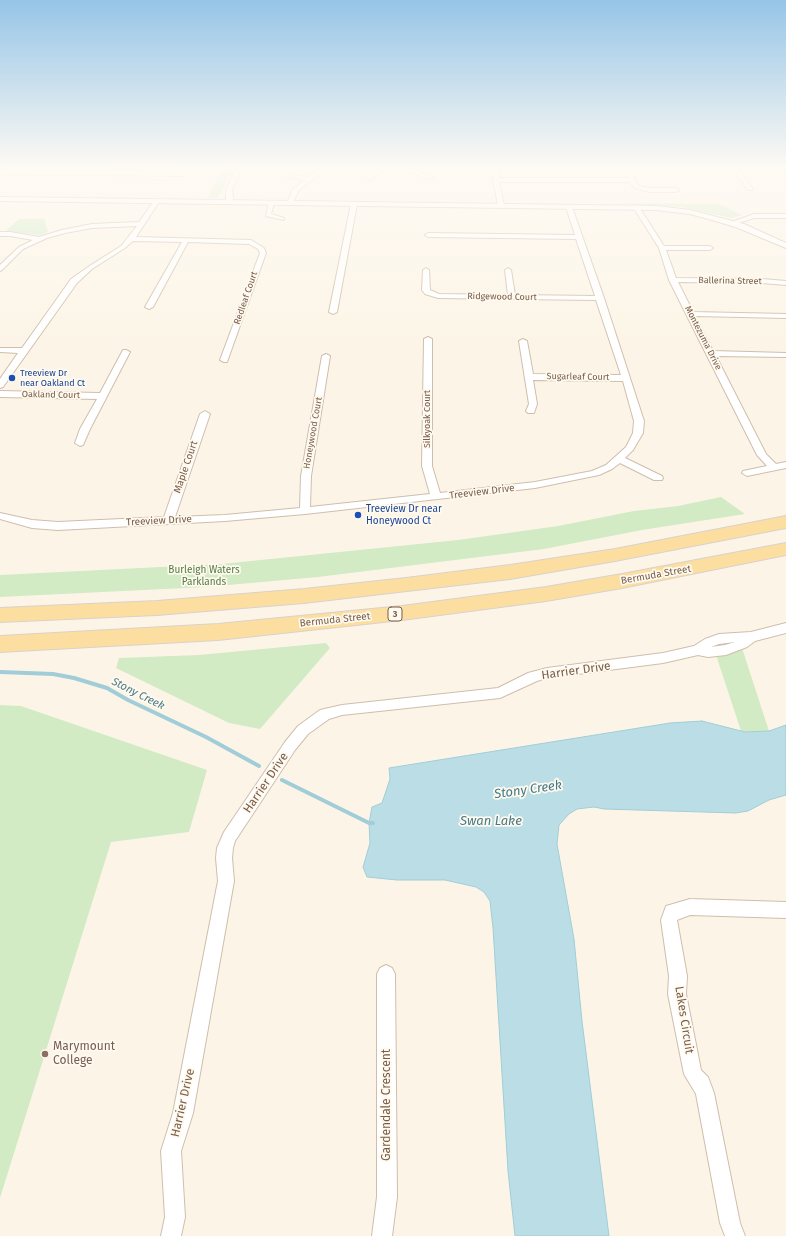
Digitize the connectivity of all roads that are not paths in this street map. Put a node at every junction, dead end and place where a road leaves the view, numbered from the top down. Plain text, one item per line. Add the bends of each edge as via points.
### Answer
1 (88, 227) edge
2 (140, 227) edge
3 (350, 227) edge
4 (576, 227) edge
5 (648, 227) edge
6 (741, 227) edge
7 (0, 234) edge
8 (428, 235) dead end
9 (579, 237) junction
10 (38, 239) junction
11 (131, 239) junction
12 (186, 240) junction
13 (786, 246) edge
14 (662, 248) junction
15 (710, 248) dead end
16 (0, 269) edge
17 (426, 270) dead end
18 (508, 270) dead end
19 (673, 280) junction
20 (786, 283) edge
21 (512, 297) junction
22 (600, 298) junction
23 (149, 307) dead end
24 (333, 312) dead end
25 (690, 314) junction
26 (786, 316) edge
27 (428, 339) dead end
28 (523, 341) dead end
29 (0, 350) edge
30 (24, 351) junction
31 (126, 352) dead end
32 (710, 353) junction
33 (786, 355) edge
34 (326, 356) dead end
35 (224, 360) dead end
36 (529, 377) junction
37 (626, 378) junction
38 (0, 385) edge
39 (0, 394) edge
40 (102, 396) junction
41 (531, 411) dead end
42 (205, 414) dead end
43 (80, 443) dead end
44 (619, 459) junction
45 (786, 465) edge
46 (773, 468) junction
47 (747, 473) dead end
48 (658, 478) dead end
49 (436, 497) junction
50 (305, 511) junction
51 (0, 516) edge
52 (168, 521) junction
53 (786, 522) edge
54 (786, 549) edge
55 (0, 615) edge
56 (786, 628) edge
57 (0, 644) edge
58 (786, 910) edge
59 (386, 974) dead end
60 (170, 1236) edge
61 (382, 1236) edge
62 (735, 1236) edge

1 - 10 street
2 - 11 street
3 - 24 street
4 - 9 street, Treeview Drive
5 - 14 street, Montezuma Drive
6 - 13 street
7 - 10 street
8 - 9 street
9 - 22 street, Treeview Drive
10 - 16 street via 21,248
11 - 12 street, Redleaf Court
11 - 30 street via 74,281
12 - 23 street
12 - 35 street, Redleaf Court via 246,241 255,243 263,250
14 - 15 street
14 - 19 street, Montezuma Drive
17 - 21 street, Ridgewood Court via 426,290 435,295
18 - 21 street
19 - 20 street, Ballerina Street
19 - 25 street, Montezuma Drive
21 - 22 street, Ridgewood Court
22 - 37 street, Treeview Drive
25 - 26 street
25 - 32 street, Montezuma Drive
27 - 49 street, Silkyoak Court via 427,466
28 - 36 street
29 - 30 street
30 - 38 street
31 - 40 street
32 - 33 street
32 - 46 street, Montezuma Drive via 762,455
34 - 50 street, Honeywood Court via 306,476
36 - 37 street, Sugarleaf Court
36 - 41 street via 533,404
37 - 44 street, Treeview Drive via 639,421 638,433 630,448
39 - 40 street, Oakland Court
40 - 43 street
42 - 52 street, Maple Court
44 - 48 street
44 - 49 street, Treeview Drive via 595,473 574,478
45 - 46 street
46 - 47 street
49 - 50 street, Treeview Drive
50 - 52 street, Treeview Drive
51 - 52 street, Treeview Drive via 32,524 58,526
53 - 55 main road via 615,555 406,585 157,608
54 - 57 main road, Bermuda Street / 3 via 614,583 402,613 218,632
56 - 60 street, Harrier Drive via 751,637 743,644 726,650 698,650 663,658 547,673 500,693 342,710 325,714 303,730 229,837 225,848 226,881 184,1106 171,1151 175,1217
58 - 62 street, Lakes Circuit via 690,907 672,912 669,920 678,976 677,994 693,1074 705,1093 730,1223
59 - 61 street, Gardendale Crescent via 388,1197

